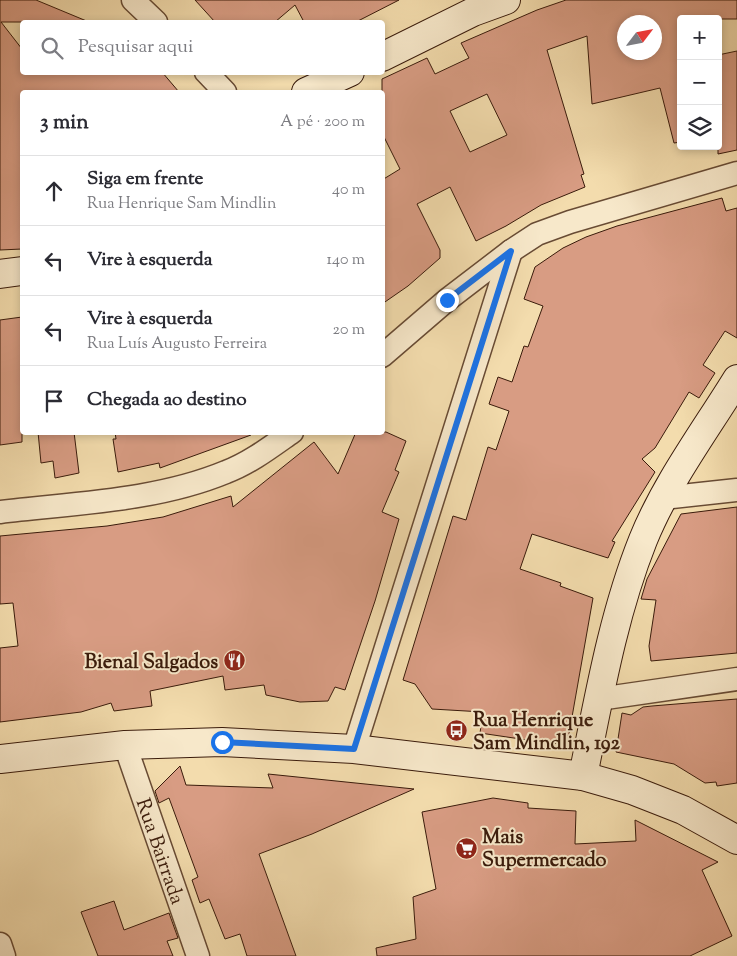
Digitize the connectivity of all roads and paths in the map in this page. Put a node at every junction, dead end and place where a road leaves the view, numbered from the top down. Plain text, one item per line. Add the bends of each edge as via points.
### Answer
1 (134, 0) edge
2 (506, 0) edge
3 (154, 20) edge
4 (385, 56) edge
5 (209, 75) edge
6 (343, 75) edge
7 (223, 90) edge
8 (310, 90) edge
9 (737, 173) edge
10 (511, 251) junction
11 (20, 270) edge
12 (0, 274) edge
13 (385, 353) edge
14 (737, 379) edge
15 (287, 435) edge
16 (737, 490) edge
17 (663, 498) junction
18 (0, 512) edge
19 (737, 679) edge
20 (599, 700) junction
21 (125, 745) junction
22 (354, 749) junction
23 (0, 760) edge
24 (583, 776) junction
25 (737, 840) edge
26 (0, 944) edge
27 (4, 956) edge
28 (198, 956) edge

1 - 3 street
2 - 4 main road via 473,12
5 - 7 street
6 - 8 main road
9 - 10 street via 570,222 537,234
10 - 13 street
10 - 22 street
11 - 12 main road
14 - 17 main road
15 - 18 street via 227,472 195,482 145,494
16 - 17 street
17 - 20 main road via 629,581
19 - 20 street
20 - 24 main road
21 - 22 main road via 222,742
21 - 23 main road
21 - 28 street, Rua Bairrada
22 - 24 main road
24 - 25 main road via 632,790 683,810
26 - 27 street

